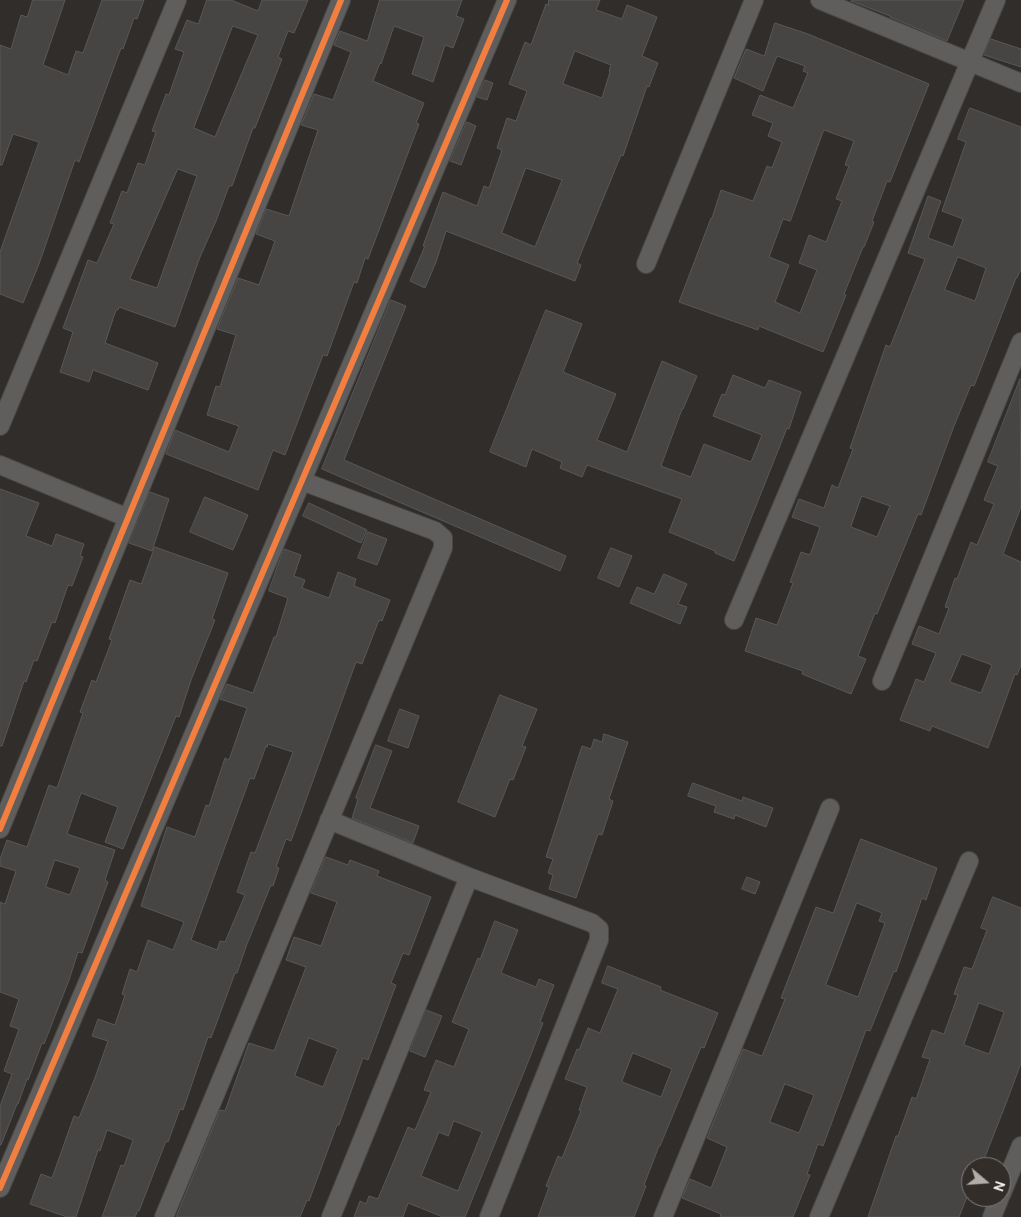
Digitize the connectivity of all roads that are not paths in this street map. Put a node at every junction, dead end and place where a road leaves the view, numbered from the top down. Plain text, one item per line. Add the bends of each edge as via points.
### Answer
1 (177, 0) edge
2 (342, 0) edge
3 (507, 0) edge
4 (754, 0) edge
5 (820, 0) edge
6 (996, 0) edge
7 (969, 62) junction
8 (1021, 83) edge
9 (646, 264) dead end
10 (1021, 342) edge
11 (0, 426) edge
12 (0, 465) edge
13 (302, 481) junction
14 (128, 518) junction
15 (734, 620) dead end
16 (882, 681) dead end
17 (830, 808) dead end
18 (330, 820) junction
19 (0, 829) edge
20 (969, 861) dead end
21 (469, 877) junction
22 (1021, 1146) edge
23 (1011, 1170) edge
24 (0, 1188) edge
25 (164, 1217) edge
26 (331, 1217) edge
27 (489, 1217) edge
28 (663, 1217) edge
29 (819, 1217) edge

1 - 11 street
2 - 14 street
3 - 13 street
4 - 9 street
5 - 7 street
6 - 7 street
7 - 8 street
7 - 15 street
10 - 16 street
12 - 14 street
13 - 18 street via 435,531 443,538 443,548
13 - 24 street
14 - 19 street
17 - 28 street
18 - 21 street
18 - 25 street
20 - 29 street
21 - 26 street
21 - 27 street via 592,923 599,929 599,940
22 - 23 street

